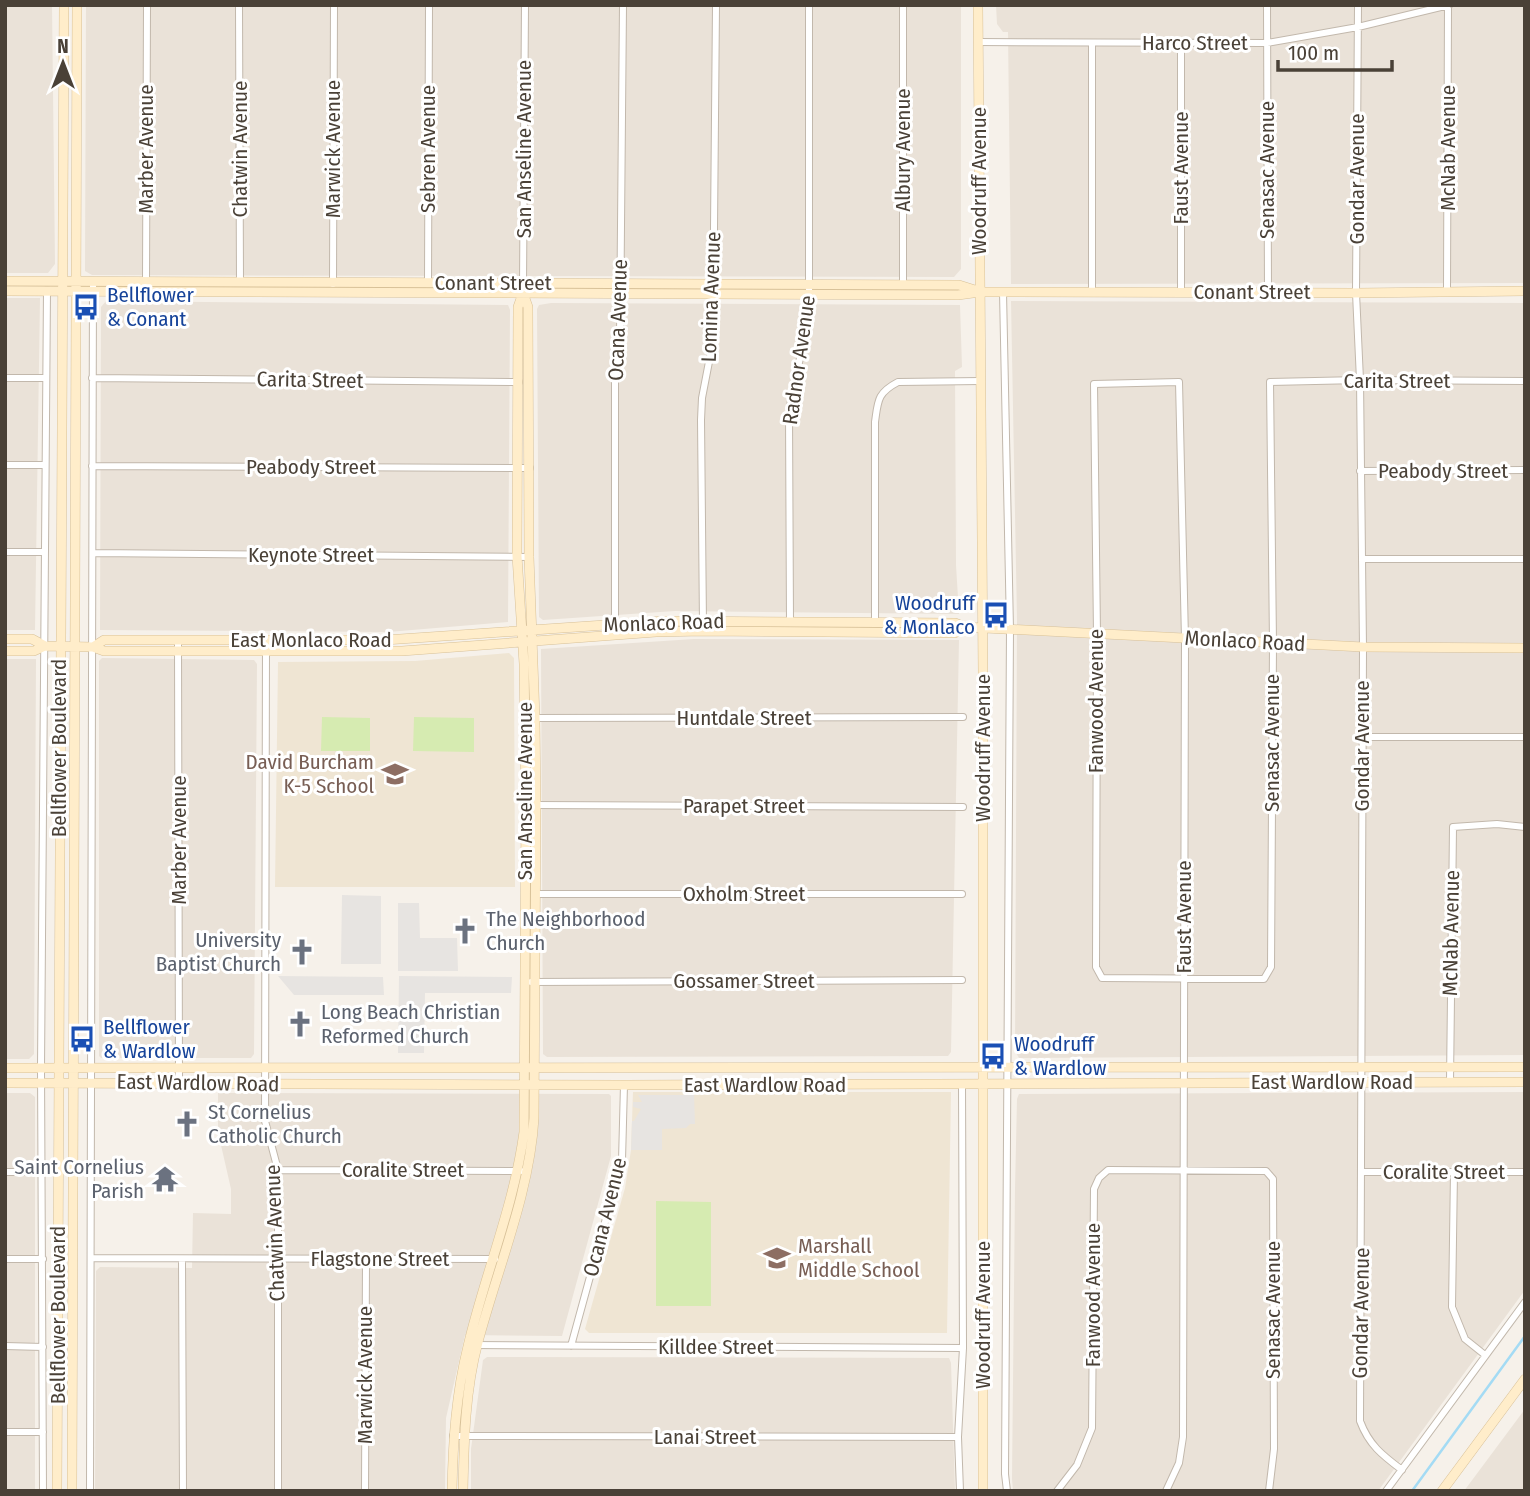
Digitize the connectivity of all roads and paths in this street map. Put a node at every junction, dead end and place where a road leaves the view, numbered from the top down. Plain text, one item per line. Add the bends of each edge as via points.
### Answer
1 (64, 5) edge
2 (77, 5) edge
3 (147, 5) edge
4 (239, 5) edge
5 (334, 5) edge
6 (429, 5) edge
7 (525, 5) edge
8 (623, 5) edge
9 (716, 5) edge
10 (810, 5) edge
11 (903, 5) edge
12 (978, 5) edge
13 (1267, 5) edge
14 (1358, 5) edge
15 (1449, 5) edge
16 (1358, 27) junction
17 (978, 42) junction
18 (1092, 43) junction
19 (1267, 43) junction
20 (1181, 44) junction
21 (5, 281) edge
22 (47, 281) junction
23 (63, 281) junction
24 (77, 281) junction
25 (93, 281) junction
26 (146, 281) junction
27 (240, 287) junction
28 (333, 288) junction
29 (428, 288) junction
30 (523, 288) junction
31 (621, 289) junction
32 (714, 289) junction
33 (809, 290) junction
34 (903, 290) junction
35 (5, 291) edge
36 (1447, 291) junction
37 (1525, 291) edge
38 (47, 292) junction
39 (63, 292) junction
40 (77, 292) junction
41 (93, 292) junction
42 (145, 292) junction
43 (979, 292) junction
44 (1003, 292) junction
45 (1092, 292) junction
46 (1181, 292) junction
47 (1268, 292) junction
48 (1356, 293) junction
49 (5, 378) edge
50 (46, 378) junction
51 (92, 378) junction
52 (1360, 380) junction
53 (981, 381) junction
54 (1525, 381) edge
55 (517, 382) junction
56 (528, 382) junction
57 (1138, 382) joint
58 (1270, 382) joint
59 (5, 465) edge
60 (46, 465) junction
61 (92, 466) junction
62 (517, 468) junction
63 (530, 468) junction
64 (1525, 470) edge
65 (1360, 471) junction
66 (5, 552) edge
67 (44, 552) junction
68 (93, 553) junction
69 (517, 556) junction
70 (529, 557) junction
71 (1363, 559) junction
72 (1525, 559) edge
73 (615, 624) junction
74 (703, 626) junction
75 (790, 626) junction
76 (875, 627) junction
77 (982, 627) junction
78 (1010, 629) junction
79 (526, 630) junction
80 (1097, 634) junction
81 (615, 635) junction
82 (5, 639) edge
83 (1185, 639) junction
84 (178, 640) junction
85 (527, 641) junction
86 (1273, 643) junction
87 (44, 646) junction
88 (60, 646) junction
89 (266, 646) junction
90 (75, 647) junction
91 (93, 647) junction
92 (1363, 647) junction
93 (1525, 648) edge
94 (5, 651) edge
95 (179, 651) junction
96 (963, 717) dead end
97 (530, 718) junction
98 (1362, 737) junction
99 (1525, 737) edge
100 (531, 805) junction
101 (963, 807) dead end
102 (1525, 827) edge
103 (525, 893) junction
104 (536, 894) junction
105 (962, 894) dead end
106 (962, 980) dead end
107 (1184, 980) junction
108 (530, 982) junction
109 (1182, 1067) junction
110 (5, 1068) edge
111 (41, 1068) junction
112 (59, 1068) junction
113 (73, 1068) junction
114 (93, 1068) junction
115 (437, 1068) junction
116 (530, 1068) junction
117 (983, 1068) junction
118 (1008, 1068) junction
119 (1361, 1068) junction
120 (1450, 1068) junction
121 (1525, 1068) edge
122 (178, 1069) junction
123 (265, 1069) junction
124 (352, 1069) junction
125 (92, 1082) junction
126 (1361, 1082) junction
127 (1450, 1082) junction
128 (1525, 1082) edge
129 (5, 1083) edge
130 (42, 1083) junction
131 (59, 1083) junction
132 (73, 1083) junction
133 (179, 1083) junction
134 (1008, 1083) junction
135 (1183, 1083) junction
136 (265, 1084) junction
137 (351, 1084) junction
138 (438, 1084) junction
139 (530, 1084) junction
140 (962, 1084) junction
141 (983, 1084) junction
142 (624, 1085) junction
143 (278, 1170) junction
144 (523, 1171) junction
145 (5, 1172) edge
146 (41, 1172) junction
147 (1184, 1172) junction
148 (1363, 1172) junction
149 (1454, 1172) junction
150 (1525, 1172) edge
151 (91, 1258) junction
152 (277, 1258) junction
153 (5, 1259) edge
154 (43, 1259) junction
155 (182, 1259) junction
156 (366, 1259) junction
157 (498, 1259) junction
158 (1525, 1301) edge
159 (473, 1345) junction
160 (5, 1346) edge
161 (571, 1346) junction
162 (43, 1347) junction
163 (963, 1348) junction
164 (1485, 1355) junction
165 (1525, 1379) edge
166 (5, 1432) edge
167 (43, 1432) junction
168 (453, 1436) junction
169 (464, 1436) junction
170 (958, 1437) junction
171 (1402, 1470) junction
172 (1272, 1490) edge
173 (43, 1491) edge
174 (57, 1491) edge
175 (72, 1491) edge
176 (90, 1491) edge
177 (183, 1491) edge
178 (278, 1491) edge
179 (365, 1491) edge
180 (452, 1491) edge
181 (463, 1491) edge
182 (960, 1491) edge
183 (983, 1491) edge
184 (1007, 1491) edge
185 (1057, 1491) edge
186 (1166, 1491) edge
187 (1387, 1491) edge
188 (1442, 1491) edge

1 - 23 main road, Bellflower Boulevard
2 - 24 main road, Bellflower Boulevard
3 - 26 street, Marber Avenue
4 - 27 street, Chatwin Avenue
5 - 28 street, Marwick Avenue
6 - 29 street, Sebren Avenue
7 - 30 street, San Anseline Avenue
8 - 31 street, Ocana Avenue
9 - 32 street, Lomina Avenue
10 - 33 street, Radnor Avenue
11 - 34 street, Albury Avenue
12 - 17 main road, Woodruff Avenue
13 - 19 street, Senasac Avenue
14 - 16 street, Gondar Avenue
15 - 16 street, Harco Street
15 - 36 street, McNab Avenue
16 - 19 street, Harco Street
16 - 48 street, Gondar Avenue
17 - 18 street, Harco Street
17 - 43 main road, Woodruff Avenue
18 - 20 street, Harco Street
18 - 45 street
19 - 20 street, Harco Street
19 - 47 street, Senasac Avenue
20 - 46 street, Faust Avenue
21 - 22 main road, Conant Street
22 - 23 main road, Conant Street
22 - 38 street, Bellflower Boulevard
23 - 24 main road, Conant Street
23 - 39 main road, Bellflower Boulevard
24 - 25 main road, Conant Street
24 - 40 main road, Bellflower Boulevard
25 - 26 main road, Conant Street
25 - 41 street, Bellflower Boulevard
26 - 27 main road, Conant Street
26 - 42 street, Marber Avenue
27 - 28 main road, Conant Street
27 - 42 main road, Conant Street
28 - 29 main road, Conant Street
29 - 30 main road, Conant Street
30 - 31 main road, Conant Street
30 - 55 main road, San Anseline Avenue via 518,307
30 - 56 main road, San Anseline Avenue via 528,307
31 - 32 main road, Conant Street
31 - 73 street, Ocana Avenue via 615,379
32 - 33 main road, Conant Street
32 - 74 street, Lomina Avenue via 713,341 701,409
33 - 34 main road, Conant Street
33 - 75 street, Radnor Avenue via 806,339 789,414
34 - 43 main road, Conant Street via 958,295
35 - 38 main road, Conant Street
36 - 37 main road, Conant Street
36 - 48 main road, Conant Street
38 - 39 main road, Conant Street
38 - 50 street, Bellflower Boulevard
39 - 40 main road, Conant Street
39 - 88 main road, Bellflower Boulevard
40 - 41 main road, Conant Street
40 - 90 main road, Bellflower Boulevard
41 - 42 main road, Conant Street
41 - 51 street, Bellflower Boulevard
43 - 44 main road, Conant Street
43 - 53 main road, Woodruff Avenue
44 - 45 main road, Conant Street
44 - 78 street, Woodruff Avenue
45 - 46 main road, Conant Street
46 - 47 main road, Conant Street
47 - 48 main road, Conant Street
48 - 52 street, Gondar Avenue
49 - 50 street
50 - 60 street, Bellflower Boulevard
51 - 55 street, Carita Street
51 - 61 street, Bellflower Boulevard
52 - 54 street, Carita Street
52 - 58 street, Carita Street
52 - 65 street, Gondar Avenue
53 - 76 street via 898,382 879,398 875,422
53 - 77 main road, Woodruff Avenue
55 - 56 street, Carita Street
55 - 62 main road, San Anseline Avenue
56 - 63 main road, San Anseline Avenue
57 - 80 street, Fanwood Avenue via 1094,384
57 - 83 street, Faust Avenue via 1179,382
58 - 86 street, Senasac Avenue
59 - 60 street
60 - 67 street, Bellflower Boulevard
61 - 62 street, Peabody Street
61 - 68 street, Bellflower Boulevard
62 - 63 street, Peabody Street
62 - 69 main road, San Anseline Avenue
63 - 70 main road, San Anseline Avenue
64 - 65 street, Peabody Street
65 - 71 street, Gondar Avenue
66 - 67 street
67 - 87 street, Bellflower Boulevard
68 - 69 street, Keynote Street
68 - 91 street, Bellflower Boulevard
69 - 70 street, Keynote Street
69 - 79 main road, San Anseline Avenue
70 - 79 main road, San Anseline Avenue
71 - 72 street
71 - 92 street, Gondar Avenue
73 - 74 main road, Monlaco Road
73 - 79 main road, Monlaco Road
73 - 81 street, Ocana Avenue
74 - 75 main road, Monlaco Road
74 - 81 main road, Monlaco Road
75 - 76 main road, Monlaco Road
76 - 77 main road, Monlaco Road via 954,623
77 - 78 main road, Monlaco Road
77 - 117 main road, Woodruff Avenue
78 - 80 main road, Monlaco Road
78 - 118 street, Woodruff Avenue
79 - 85 main road, San Anseline Avenue
79 - 89 main road, East Monlaco Road
80 - 83 main road, Monlaco Road
80 - 107 street, Fanwood Avenue via 1096,967 1102,978
81 - 85 main road, Monlaco Road
82 - 87 main road via 32,639
83 - 86 main road, Monlaco Road
83 - 107 street, Faust Avenue
84 - 89 main road, East Monlaco Road
84 - 91 main road, East Monlaco Road via 104,640
84 - 95 street, Marber Avenue
85 - 89 main road, East Monlaco Road via 402,651
85 - 97 main road, San Anseline Avenue
86 - 92 main road, Monlaco Road
86 - 107 street, Senasac Avenue via 1271,967 1264,979
87 - 88 main road, East Monlaco Road
87 - 94 main road, East Monlaco Road via 34,651
87 - 111 street, Bellflower Boulevard
88 - 90 main road, East Monlaco Road
88 - 112 main road, Bellflower Boulevard
89 - 95 main road, East Monlaco Road
89 - 123 street, Chatwin Avenue
90 - 91 main road, East Monlaco Road
90 - 113 main road, Bellflower Boulevard
91 - 95 main road, East Monlaco Road
91 - 114 street, Bellflower Boulevard
92 - 93 main road, Monlaco Road
92 - 98 street, Gondar Avenue
95 - 122 street, Marber Avenue
96 - 97 street, Huntdale Street
97 - 100 main road, San Anseline Avenue
98 - 99 street
98 - 119 street, Gondar Avenue
100 - 101 street, Parapet Street
100 - 103 main road, San Anseline Avenue
100 - 104 main road, San Anseline Avenue
102 - 120 street, McNab Avenue via 1452,827
103 - 104 street, Oxholm Street
103 - 108 main road, San Anseline Avenue
104 - 105 street, Oxholm Street
104 - 108 main road, San Anseline Avenue
106 - 108 street, Gossamer Street
107 - 109 street, Faust Avenue
108 - 116 main road, San Anseline Avenue
109 - 118 main road, East Wardlow Road
109 - 119 main road, East Wardlow Road
109 - 135 street, Faust Avenue
110 - 111 main road, East Wardlow Road
111 - 112 main road, East Wardlow Road
111 - 130 street, Bellflower Boulevard
112 - 113 main road, East Wardlow Road
112 - 131 main road, Bellflower Boulevard
113 - 114 main road, East Wardlow Road
113 - 132 main road, Bellflower Boulevard
114 - 122 main road, East Wardlow Road
114 - 125 street, Bellflower Boulevard
115 - 116 main road, East Wardlow Road
115 - 124 main road, East Wardlow Road
115 - 138 main road
116 - 117 main road, East Wardlow Road
116 - 139 main road, San Anseline Avenue
117 - 118 main road, East Wardlow Road
117 - 141 main road, Woodruff Avenue
118 - 134 street, Woodruff Avenue
119 - 120 main road, East Wardlow Road
119 - 126 street, Gondar Avenue
120 - 121 main road, East Wardlow Road
120 - 127 street, McNab Avenue
122 - 123 main road, East Wardlow Road
122 - 133 street, Marber Avenue
123 - 124 main road, East Wardlow Road
123 - 136 street, Chatwin Avenue
124 - 137 main road
125 - 132 main road, East Wardlow Road
125 - 133 main road, East Wardlow Road
125 - 151 street, Bellflower Boulevard
126 - 127 main road, East Wardlow Road
126 - 135 main road, East Wardlow Road
126 - 148 street, Gondar Avenue
127 - 128 main road, East Wardlow Road
129 - 130 main road, East Wardlow Road
130 - 131 main road, East Wardlow Road
130 - 146 street, Bellflower Boulevard
131 - 132 main road, East Wardlow Road
131 - 174 main road, Bellflower Boulevard
132 - 175 main road, Bellflower Boulevard
133 - 136 main road, East Wardlow Road
134 - 135 main road, East Wardlow Road
134 - 141 main road, East Wardlow Road
134 - 184 street, Woodruff Avenue
135 - 147 street, Faust Avenue
136 - 137 main road, East Wardlow Road
136 - 143 street, Chatwin Avenue via 266,1133
137 - 138 main road, East Wardlow Road
138 - 139 main road, East Wardlow Road
139 - 142 main road, East Wardlow Road
139 - 144 main road, San Anseline Avenue
140 - 141 main road, East Wardlow Road
140 - 142 main road, East Wardlow Road
140 - 163 street, Woodruff Avenue
141 - 183 main road, Woodruff Avenue
142 - 161 street, Ocana Avenue via 622,1160
143 - 144 street, Coralite Street
143 - 152 street, Chatwin Avenue
144 - 157 main road, San Anseline Avenue
145 - 146 street
146 - 154 street, Bellflower Boulevard
147 - 172 street, Senasac Avenue via 1266,1171 1273,1179
147 - 185 street, Fanwood Avenue via 1108,1170 1094,1189 1092,1428 1077,1465
147 - 186 street, Faust Avenue via 1183,1437 1179,1462
148 - 149 street, Coralite Street
148 - 171 street, Gondar Avenue via 1360,1421 1367,1438
149 - 150 street, Coralite Street
149 - 164 street via 1452,1307 1465,1339
151 - 155 street, Flagstone Street
151 - 176 street, Bellflower Boulevard
152 - 155 street, Flagstone Street
152 - 156 street, Flagstone Street
152 - 178 street, Chatwin Avenue
153 - 154 street
154 - 162 street, Bellflower Boulevard
155 - 177 street
156 - 157 street, Flagstone Street
156 - 179 street, Marwick Avenue
157 - 159 main road, San Anseline Avenue
158 - 164 street
159 - 161 street, Killdee Street
159 - 168 main road, San Anseline Avenue
159 - 169 main road, San Anseline Avenue
160 - 162 street
161 - 163 street, Killdee Street
162 - 167 street, Bellflower Boulevard
163 - 170 street, Woodruff Avenue
164 - 171 street
165 - 188 main road
166 - 167 street
167 - 173 street, Bellflower Boulevard
168 - 169 street, Lanai Street
168 - 180 main road, San Anseline Avenue
169 - 170 street, Lanai Street
169 - 181 main road, San Anseline Avenue
170 - 182 street, Woodruff Avenue
171 - 187 street

